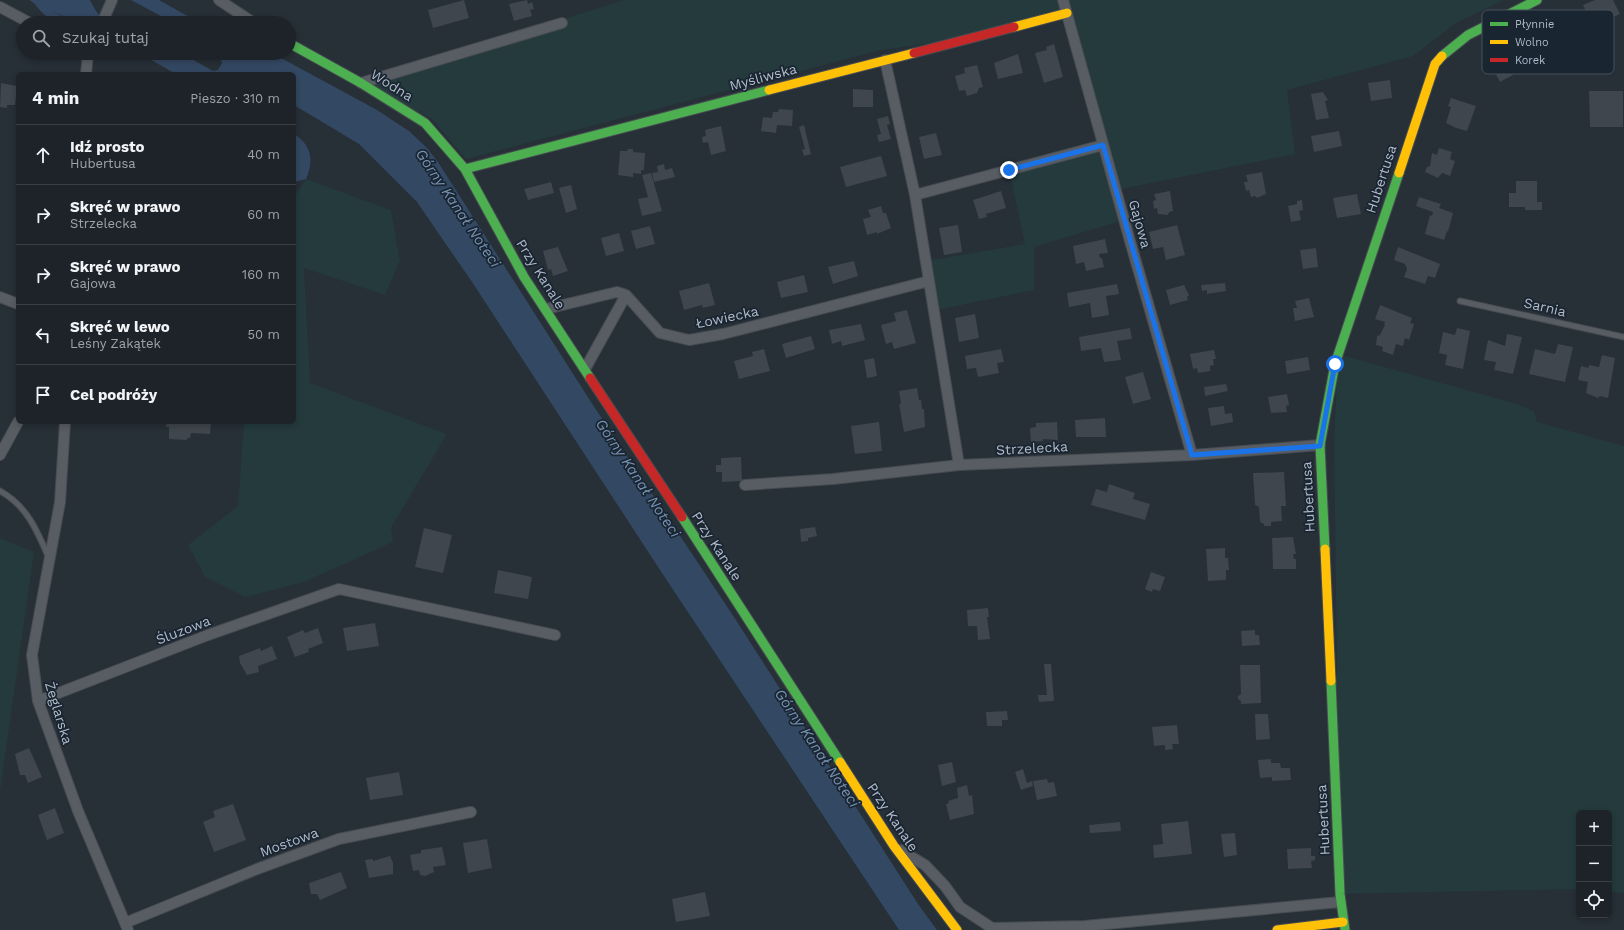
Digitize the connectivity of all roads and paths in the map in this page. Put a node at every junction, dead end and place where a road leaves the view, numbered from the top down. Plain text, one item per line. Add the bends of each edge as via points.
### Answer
1 (112, 0) edge
2 (219, 0) edge
3 (1063, 0) edge
4 (1537, 0) edge
5 (0, 7) edge
6 (1518, 10) edge
7 (1067, 13) junction
8 (17, 16) edge
9 (105, 16) edge
10 (243, 16) edge
11 (562, 23) dead end
12 (1482, 29) edge
13 (296, 47) edge
14 (87, 60) edge
15 (884, 60) junction
16 (86, 72) edge
17 (361, 83) junction
18 (1103, 145) junction
19 (465, 169) junction
20 (915, 195) junction
21 (930, 281) junction
22 (626, 295) junction
23 (0, 297) edge
24 (1460, 301) dead end
25 (16, 303) edge
26 (546, 309) junction
27 (1624, 338) edge
28 (585, 369) junction
29 (17, 424) edge
30 (65, 424) edge
31 (1320, 446) junction
32 (0, 455) edge
33 (1192, 455) junction
34 (959, 465) junction
35 (745, 485) dead end
36 (0, 491) edge
37 (49, 559) junction
38 (556, 634) dead end
39 (38, 701) junction
40 (471, 812) dead end
41 (894, 846) junction
42 (1340, 902) junction
43 (127, 926) edge
44 (1344, 926) edge
45 (957, 930) edge
46 (1276, 930) edge

1 - 9 street
2 - 10 street
3 - 7 street, Gajowa
4 - 6 street, Hubertusa
5 - 8 street
7 - 15 street, Myśliwska
7 - 18 street, Gajowa
11 - 17 street
12 - 31 street, Hubertusa via 1456,43 1435,64 1335,364
13 - 17 street, Wodna
14 - 16 street
15 - 19 street, Myśliwska
15 - 20 street
17 - 19 street, Wodna via 425,123
18 - 20 street
18 - 33 street, Gajowa
19 - 26 street, Przy Kanale via 524,277
20 - 21 street
21 - 22 street, Łowiecka via 723,334 689,340 660,333
21 - 34 street
22 - 26 street via 617,292
22 - 28 street
23 - 25 street
24 - 27 lane, Sarnia
26 - 28 street, Przy Kanale
28 - 41 street, Przy Kanale
29 - 32 street
30 - 37 street, Żeglarska via 60,502
31 - 33 street, Strzelecka
31 - 42 street, Hubertusa
33 - 34 street, Strzelecka
34 - 35 street, Strzelecka via 833,479
36 - 37 lane via 21,506 38,531
37 - 39 street, Żeglarska via 32,654
38 - 39 street, Śluzowa via 339,589 208,635
39 - 43 street, Żeglarska via 78,811
40 - 43 street, Mostowa via 338,839 257,869
41 - 42 street via 925,865 960,907 992,928 1085,926
41 - 45 street, Przy Kanale
42 - 44 street, Hubertusa
44 - 46 street

